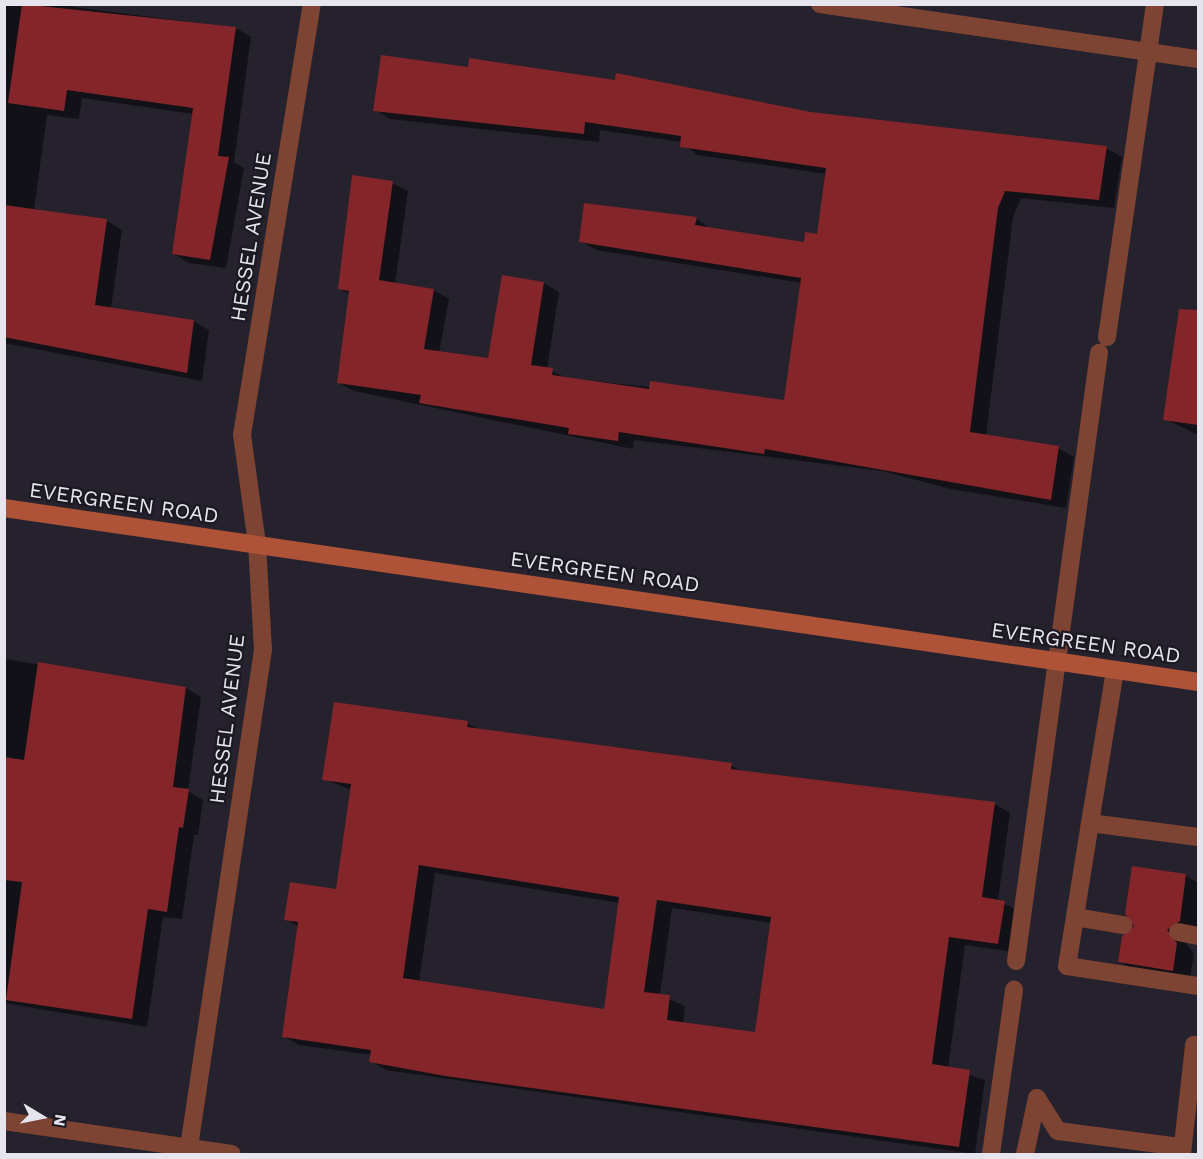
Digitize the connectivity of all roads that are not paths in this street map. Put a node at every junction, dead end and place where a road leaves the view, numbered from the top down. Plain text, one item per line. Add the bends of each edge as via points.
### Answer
1 (312, 4) edge
2 (820, 4) edge
3 (1155, 4) edge
4 (1148, 52) junction
5 (1198, 59) edge
6 (1107, 337) dead end
7 (1099, 353) dead end
8 (4, 508) edge
9 (257, 544) junction
10 (1058, 662) junction
11 (1115, 670) junction
12 (1198, 682) edge
13 (1090, 823) junction
14 (1198, 837) edge
15 (1075, 917) junction
16 (1123, 925) dead end
17 (1178, 932) dead end
18 (1198, 936) edge
19 (1016, 961) dead end
20 (1198, 986) edge
21 (1014, 990) dead end
22 (1196, 1045) edge
23 (4, 1122) edge
24 (188, 1151) edge
25 (1182, 1151) edge
26 (232, 1155) edge
27 (991, 1155) edge
28 (1024, 1155) edge

1 - 9 street, HESSEL AVENUE via 242,435
2 - 4 street
3 - 4 street
4 - 5 street
4 - 6 street
7 - 10 street
8 - 9 street, EVERGREEN ROAD
9 - 10 street, EVERGREEN ROAD
9 - 24 street, HESSEL AVENUE via 263,650
10 - 11 street, EVERGREEN ROAD
10 - 19 street
11 - 12 street, EVERGREEN ROAD
11 - 13 street
13 - 14 street
13 - 15 street
15 - 16 street
15 - 20 street via 1067,966
17 - 18 street
21 - 27 street
22 - 25 street
23 - 24 street
24 - 26 street
25 - 28 street via 1058,1131 1037,1098

